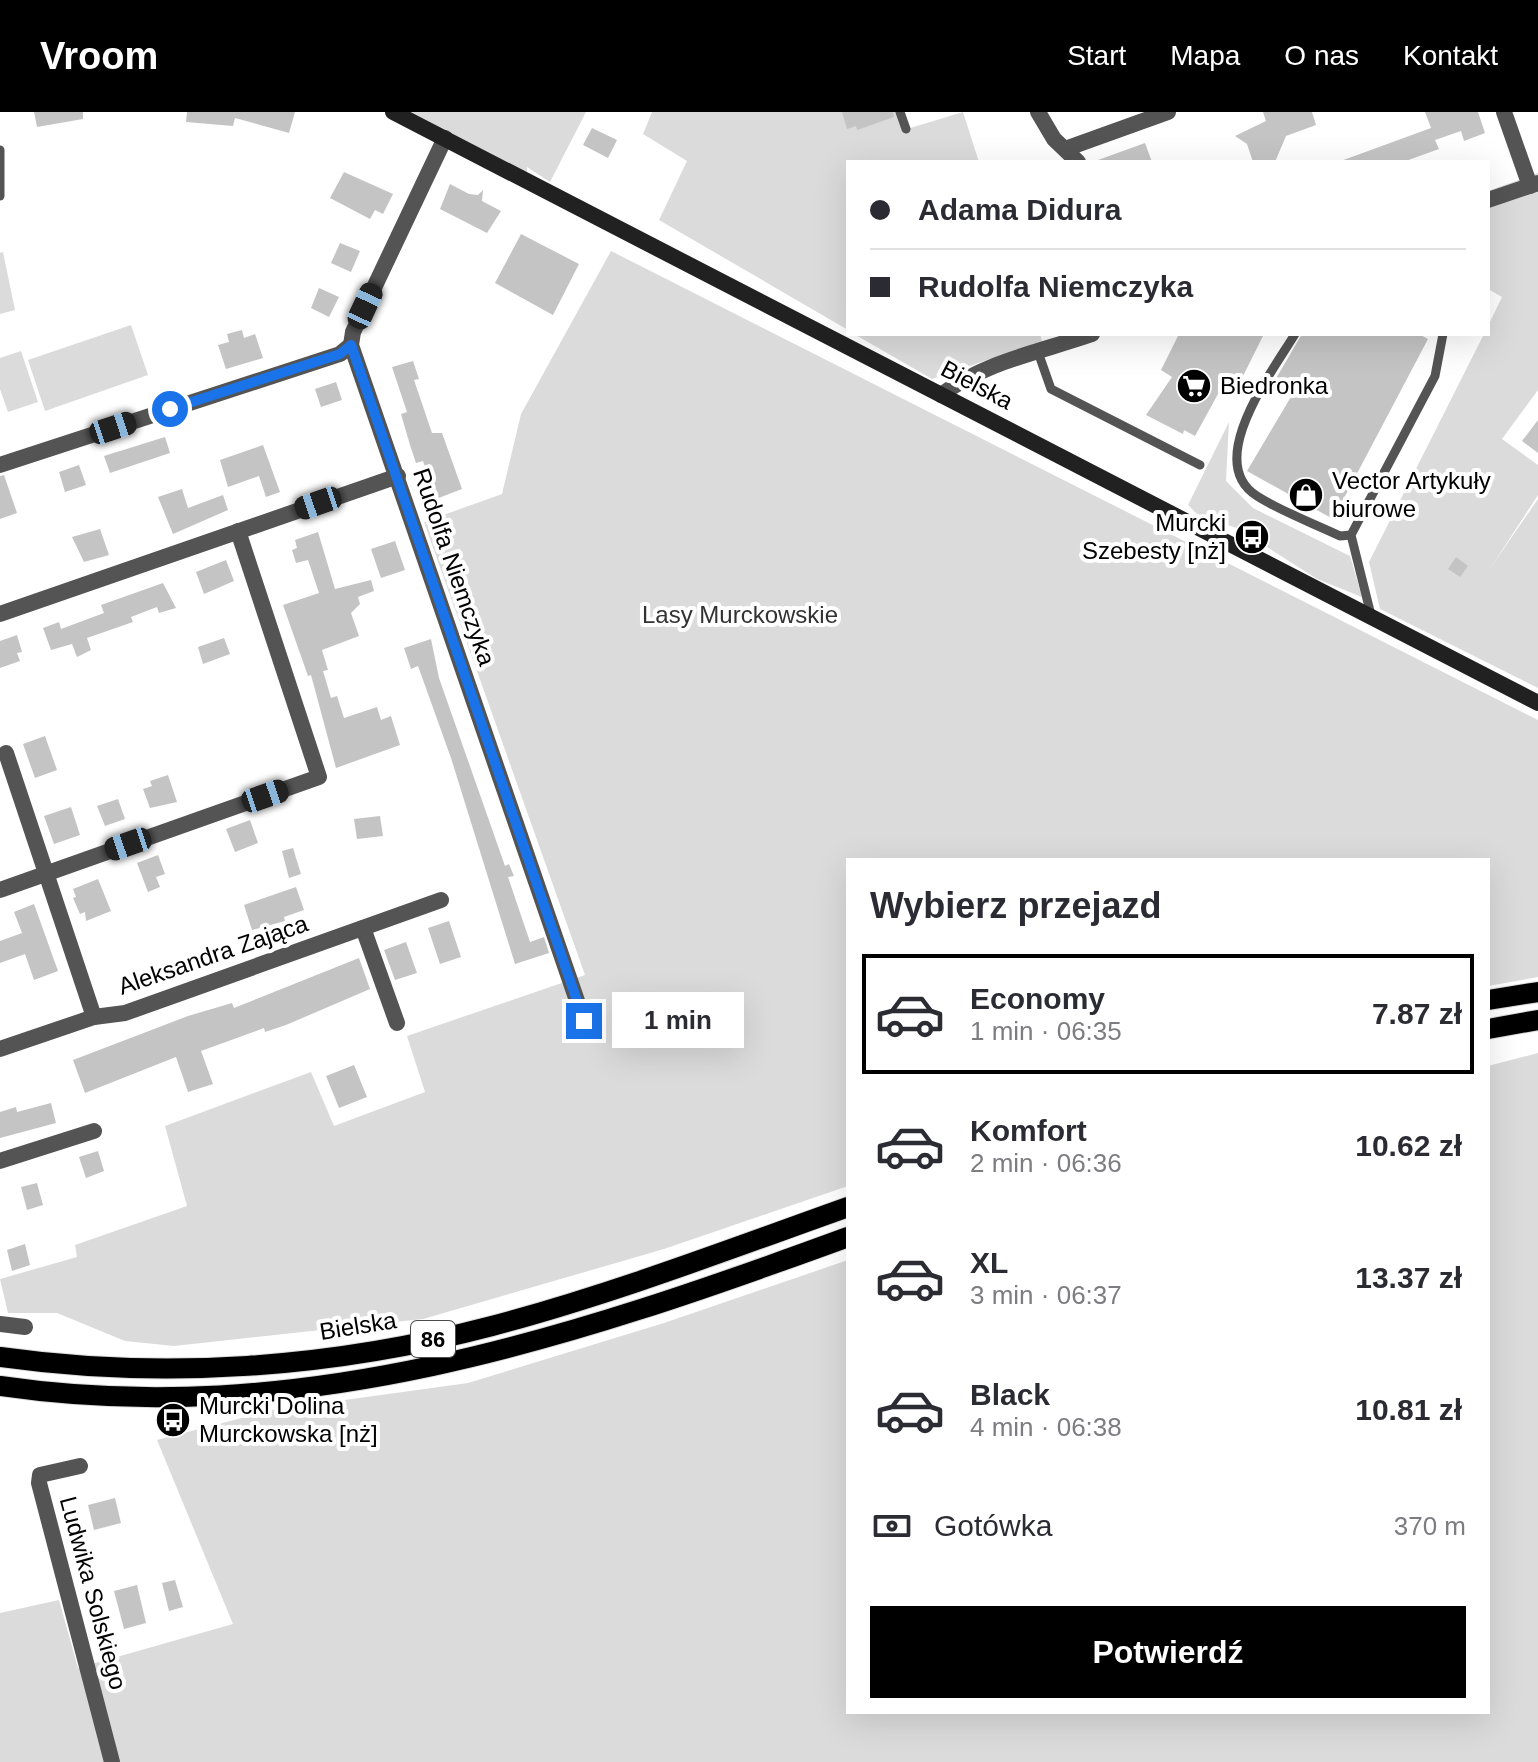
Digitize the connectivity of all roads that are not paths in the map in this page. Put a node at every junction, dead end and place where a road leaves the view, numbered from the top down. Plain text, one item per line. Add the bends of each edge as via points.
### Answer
1 (393, 112) edge
2 (900, 112) edge
3 (1038, 112) edge
4 (1168, 112) edge
5 (1504, 112) edge
6 (906, 129) dead end
7 (445, 138) junction
8 (1065, 149) junction
9 (0, 150) edge
10 (1076, 160) edge
11 (1534, 185) edge
12 (0, 196) edge
13 (1490, 199) edge
14 (1086, 336) edge
15 (1294, 336) edge
16 (1443, 336) edge
17 (351, 345) junction
18 (1038, 352) junction
19 (941, 395) junction
20 (0, 465) edge
21 (1200, 465) dead end
22 (398, 476) junction
23 (238, 531) junction
24 (1351, 535) junction
25 (0, 614) edge
26 (1372, 619) junction
27 (1538, 703) edge
28 (6, 753) dead end
29 (47, 872) junction
30 (0, 890) edge
31 (441, 900) dead end
32 (363, 928) junction
33 (1538, 992) edge
34 (1490, 1000) edge
35 (94, 1017) junction
36 (1538, 1020) edge
37 (584, 1021) dead end
38 (397, 1023) dead end
39 (1490, 1029) edge
40 (0, 1049) edge
41 (94, 1131) dead end
42 (0, 1161) edge
43 (846, 1208) edge
44 (846, 1238) edge
45 (0, 1324) edge
46 (25, 1327) dead end
47 (0, 1357) edge
48 (0, 1386) edge
49 (80, 1466) dead end
50 (112, 1762) edge

1 - 7 street, Bielska
2 - 6 lane
3 - 8 street
4 - 8 street
5 - 11 street
7 - 17 street
7 - 19 street, Bielska
8 - 10 street
9 - 12 lane
11 - 13 street
14 - 18 street
15 - 24 lane via 1252,406 1235,453 1237,475 1255,495 1340,536
16 - 24 lane via 1435,376
17 - 20 street via 340,354
17 - 22 street, Rudolfa Niemczyka
18 - 19 street via 986,367
18 - 21 lane via 1051,389
19 - 26 street, Bielska
22 - 23 street
22 - 37 street, Rudolfa Niemczyka
23 - 25 street
23 - 29 street via 319,777
24 - 26 lane
26 - 27 street, Bielska
28 - 29 street
29 - 30 street
29 - 35 street
31 - 32 street, Aleksandra Zająca
32 - 35 street, Aleksandra Zająca via 125,1013
32 - 38 street
33 - 34 main road
35 - 40 street, Aleksandra Zająca
36 - 39 main road
41 - 42 street
43 - 47 main road, Bielska / 86 via 552,1308 384,1350 201,1368 115,1368
44 - 48 main road, 86 via 537,1342 373,1379 296,1391 175,1397
45 - 46 street
49 - 50 street, Ludwika Solskiego via 48,1471 39,1483

